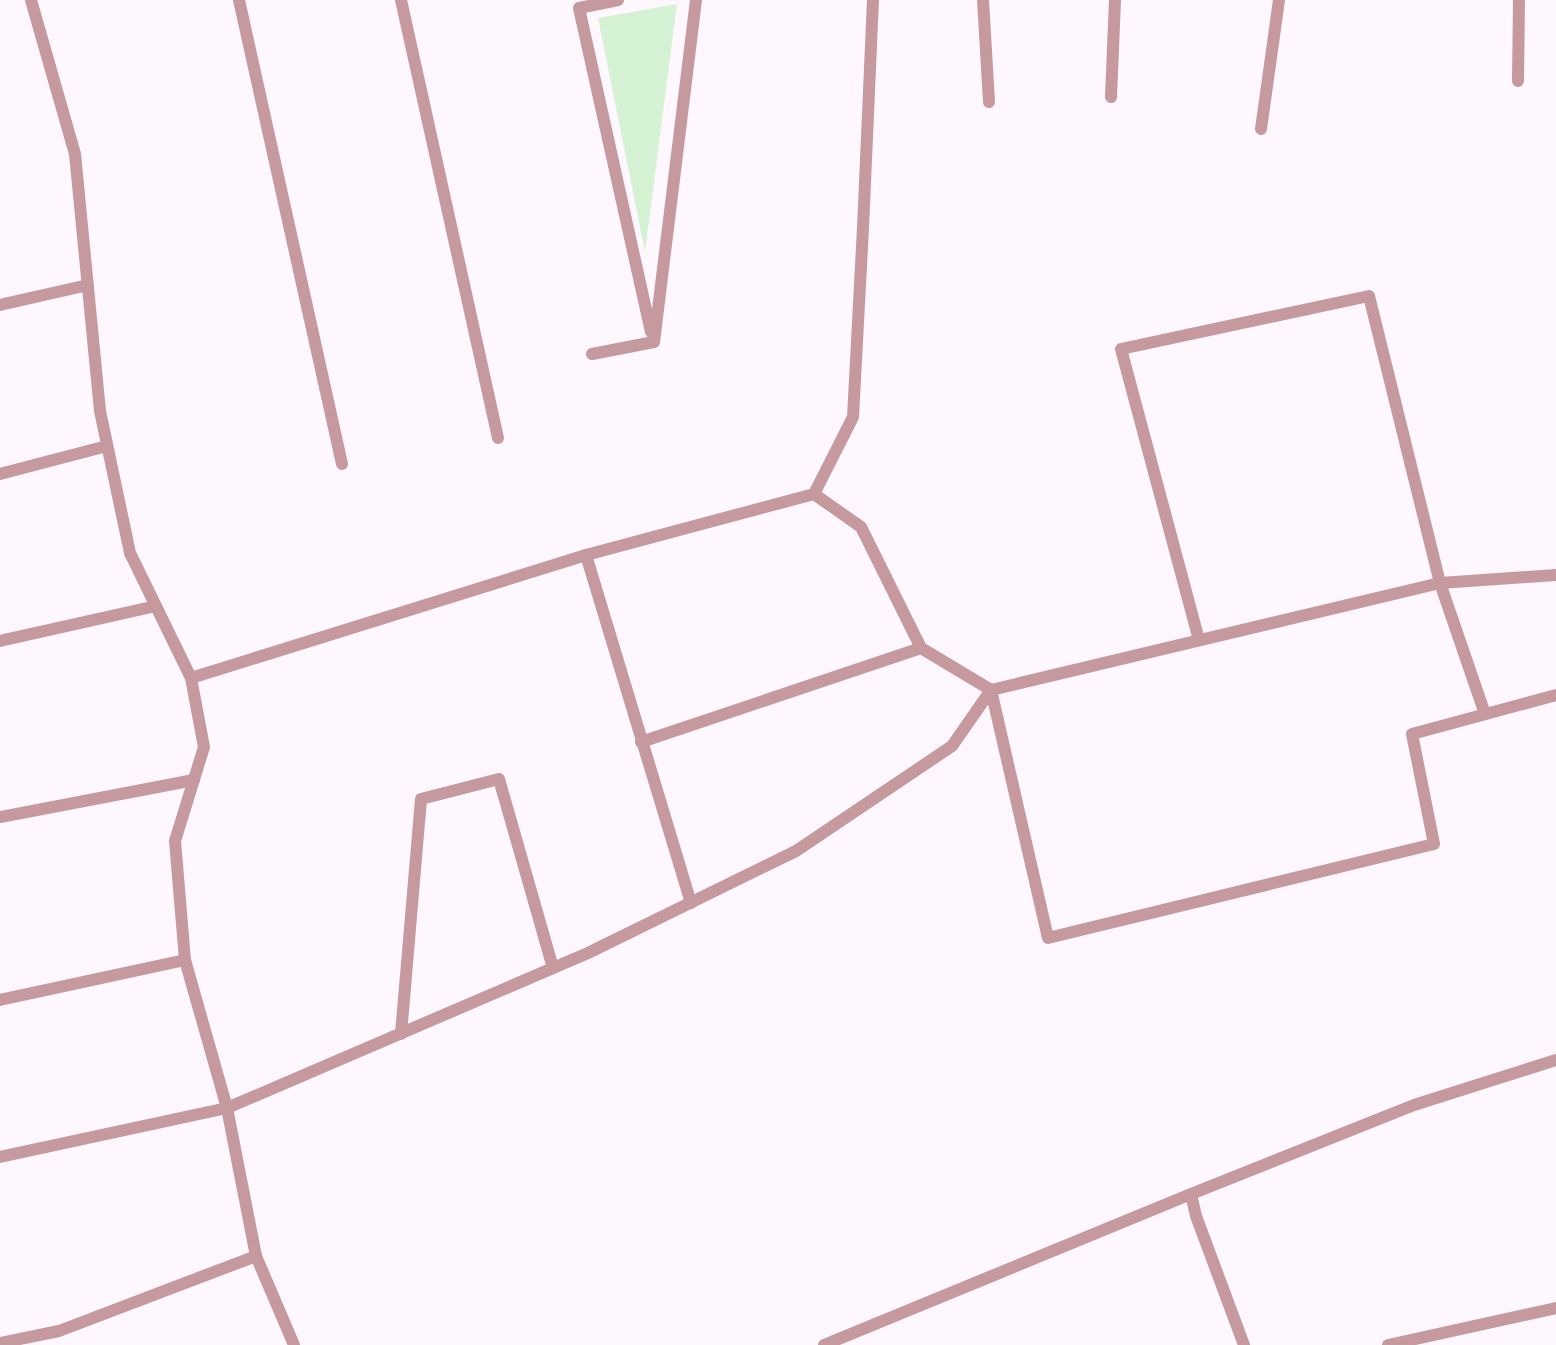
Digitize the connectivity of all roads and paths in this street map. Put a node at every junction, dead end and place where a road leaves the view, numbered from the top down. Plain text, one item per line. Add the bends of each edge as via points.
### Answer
1 (31, 0) edge
2 (239, 0) edge
3 (401, 0) edge
4 (618, 0) edge
5 (696, 0) edge
6 (873, 0) edge
7 (983, 0) edge
8 (1115, 0) edge
9 (1279, 0) edge
10 (1518, 0) edge
11 (1518, 81) dead end
12 (1112, 98) dead end
13 (988, 102) dead end
14 (1261, 129) dead end
15 (88, 285) junction
16 (0, 305) edge
17 (654, 342) junction
18 (592, 354) dead end
19 (498, 438) dead end
20 (107, 446) junction
21 (342, 464) dead end
22 (0, 474) edge
23 (814, 494) junction
24 (586, 555) junction
25 (1556, 575) edge
26 (1440, 583) junction
27 (156, 606) junction
28 (1199, 640) junction
29 (0, 641) edge
30 (921, 648) junction
31 (191, 678) junction
32 (991, 690) junction
33 (1556, 695) edge
34 (1485, 714) junction
35 (641, 742) junction
36 (194, 780) junction
37 (0, 817) edge
38 (691, 903) junction
39 (185, 960) junction
40 (553, 968) junction
41 (0, 1000) edge
42 (401, 1034) junction
43 (1556, 1060) edge
44 (227, 1108) junction
45 (0, 1157) edge
46 (1191, 1194) junction
47 (256, 1256) junction
48 (1556, 1308) edge
49 (0, 1343) edge
50 (294, 1345) edge
51 (824, 1345) edge
52 (1244, 1345) edge
53 (1388, 1345) edge

1 - 15 street via 75,154
2 - 21 street
3 - 19 street
4 - 17 street via 579,8
5 - 17 street
6 - 23 street via 853,417
7 - 13 street
8 - 12 street
9 - 14 street
10 - 11 street
15 - 16 street
15 - 20 street via 100,411
17 - 18 street
20 - 22 street
20 - 27 street via 130,553
23 - 24 street
23 - 30 street via 861,527
24 - 31 street
24 - 35 street
25 - 26 street
26 - 28 street
26 - 28 street via 1370,296 1121,349
26 - 34 street
27 - 29 street
27 - 31 street
28 - 32 street
30 - 32 street
30 - 35 street
31 - 36 street via 204,747
32 - 34 street via 1048,938 1434,844 1412,734
32 - 38 street via 952,746 796,851
33 - 34 street
35 - 38 street
36 - 37 street
36 - 39 street via 175,840
38 - 40 street
39 - 41 street
39 - 44 street
40 - 42 street
40 - 42 street via 500,779 421,799
42 - 44 street
43 - 46 street via 1414,1105
44 - 45 street
44 - 47 street
46 - 51 street
46 - 52 street via 1196,1216
47 - 49 street via 58,1332
47 - 50 street
48 - 53 street

